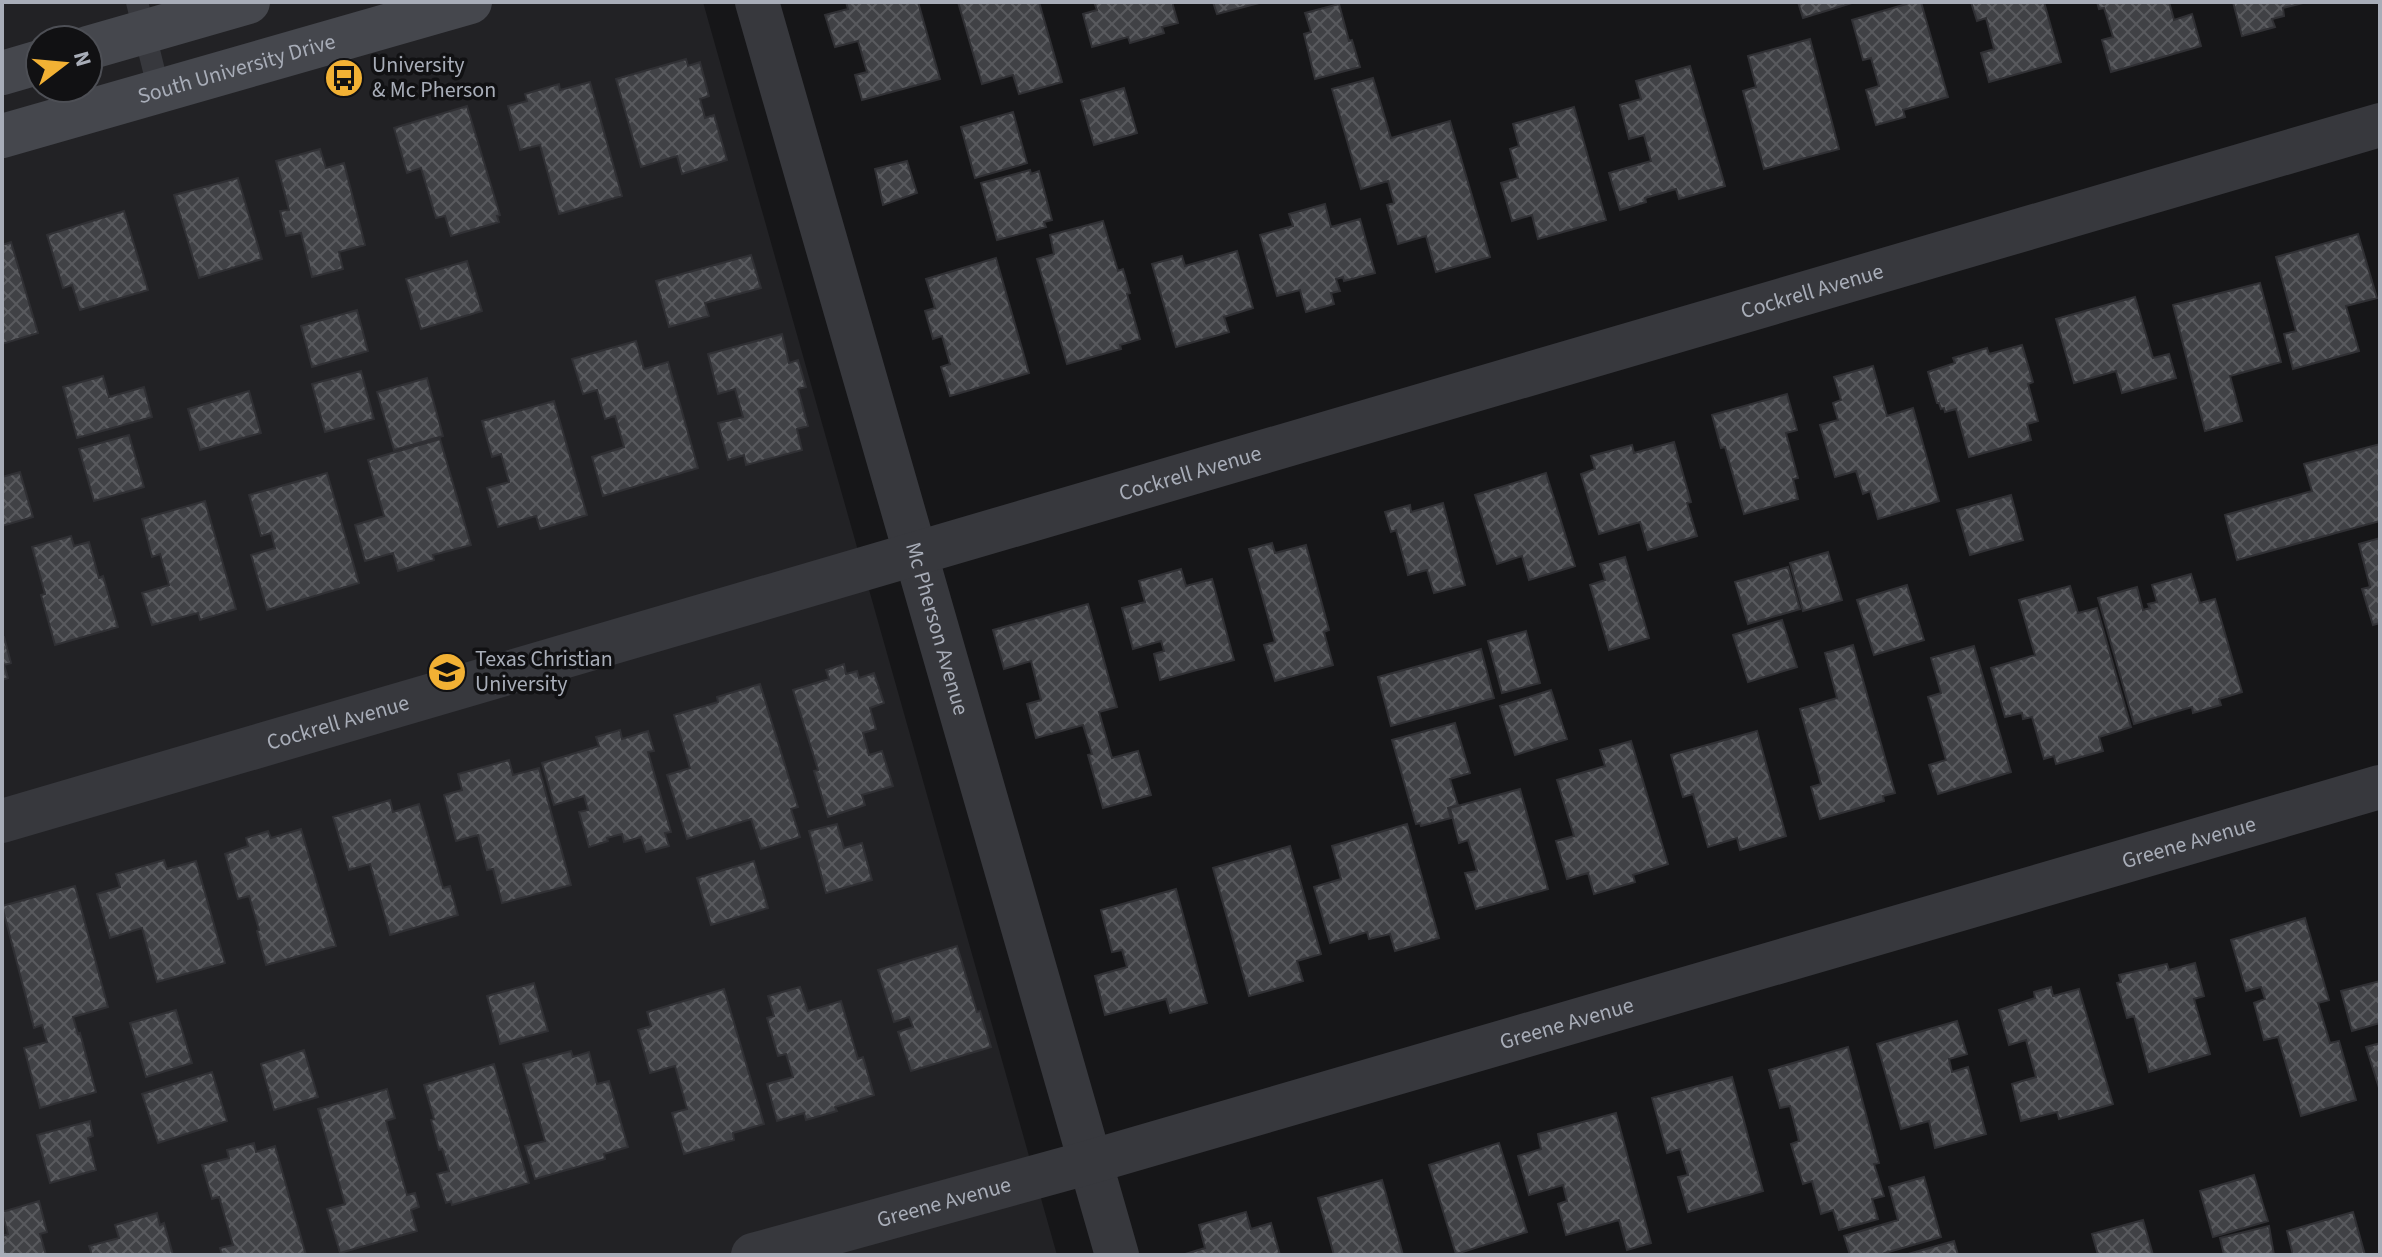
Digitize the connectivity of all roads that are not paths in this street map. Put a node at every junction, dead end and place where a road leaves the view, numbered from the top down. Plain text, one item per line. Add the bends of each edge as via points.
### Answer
1 (248, 2) edge
2 (470, 2) edge
3 (757, 2) edge
4 (141, 17) edge
5 (104, 39) edge
6 (24, 67) edge
7 (2, 73) edge
8 (159, 91) junction
9 (2380, 125) edge
10 (2, 136) edge
11 (916, 554) junction
12 (2380, 787) edge
13 (2, 821) edge
14 (1090, 1162) junction
15 (753, 1255) edge
16 (1117, 1255) edge

1 - 4 main road
2 - 8 main road, South University Drive
3 - 11 street, Mc Pherson Avenue
4 - 5 main road
4 - 8 lane
6 - 7 main road
8 - 10 main road, South University Drive
9 - 11 street, Cockrell Avenue
11 - 13 street, Cockrell Avenue
11 - 14 street, Mc Pherson Avenue
12 - 14 street, Greene Avenue
14 - 15 street, Greene Avenue
14 - 16 street, Mc Pherson Avenue

